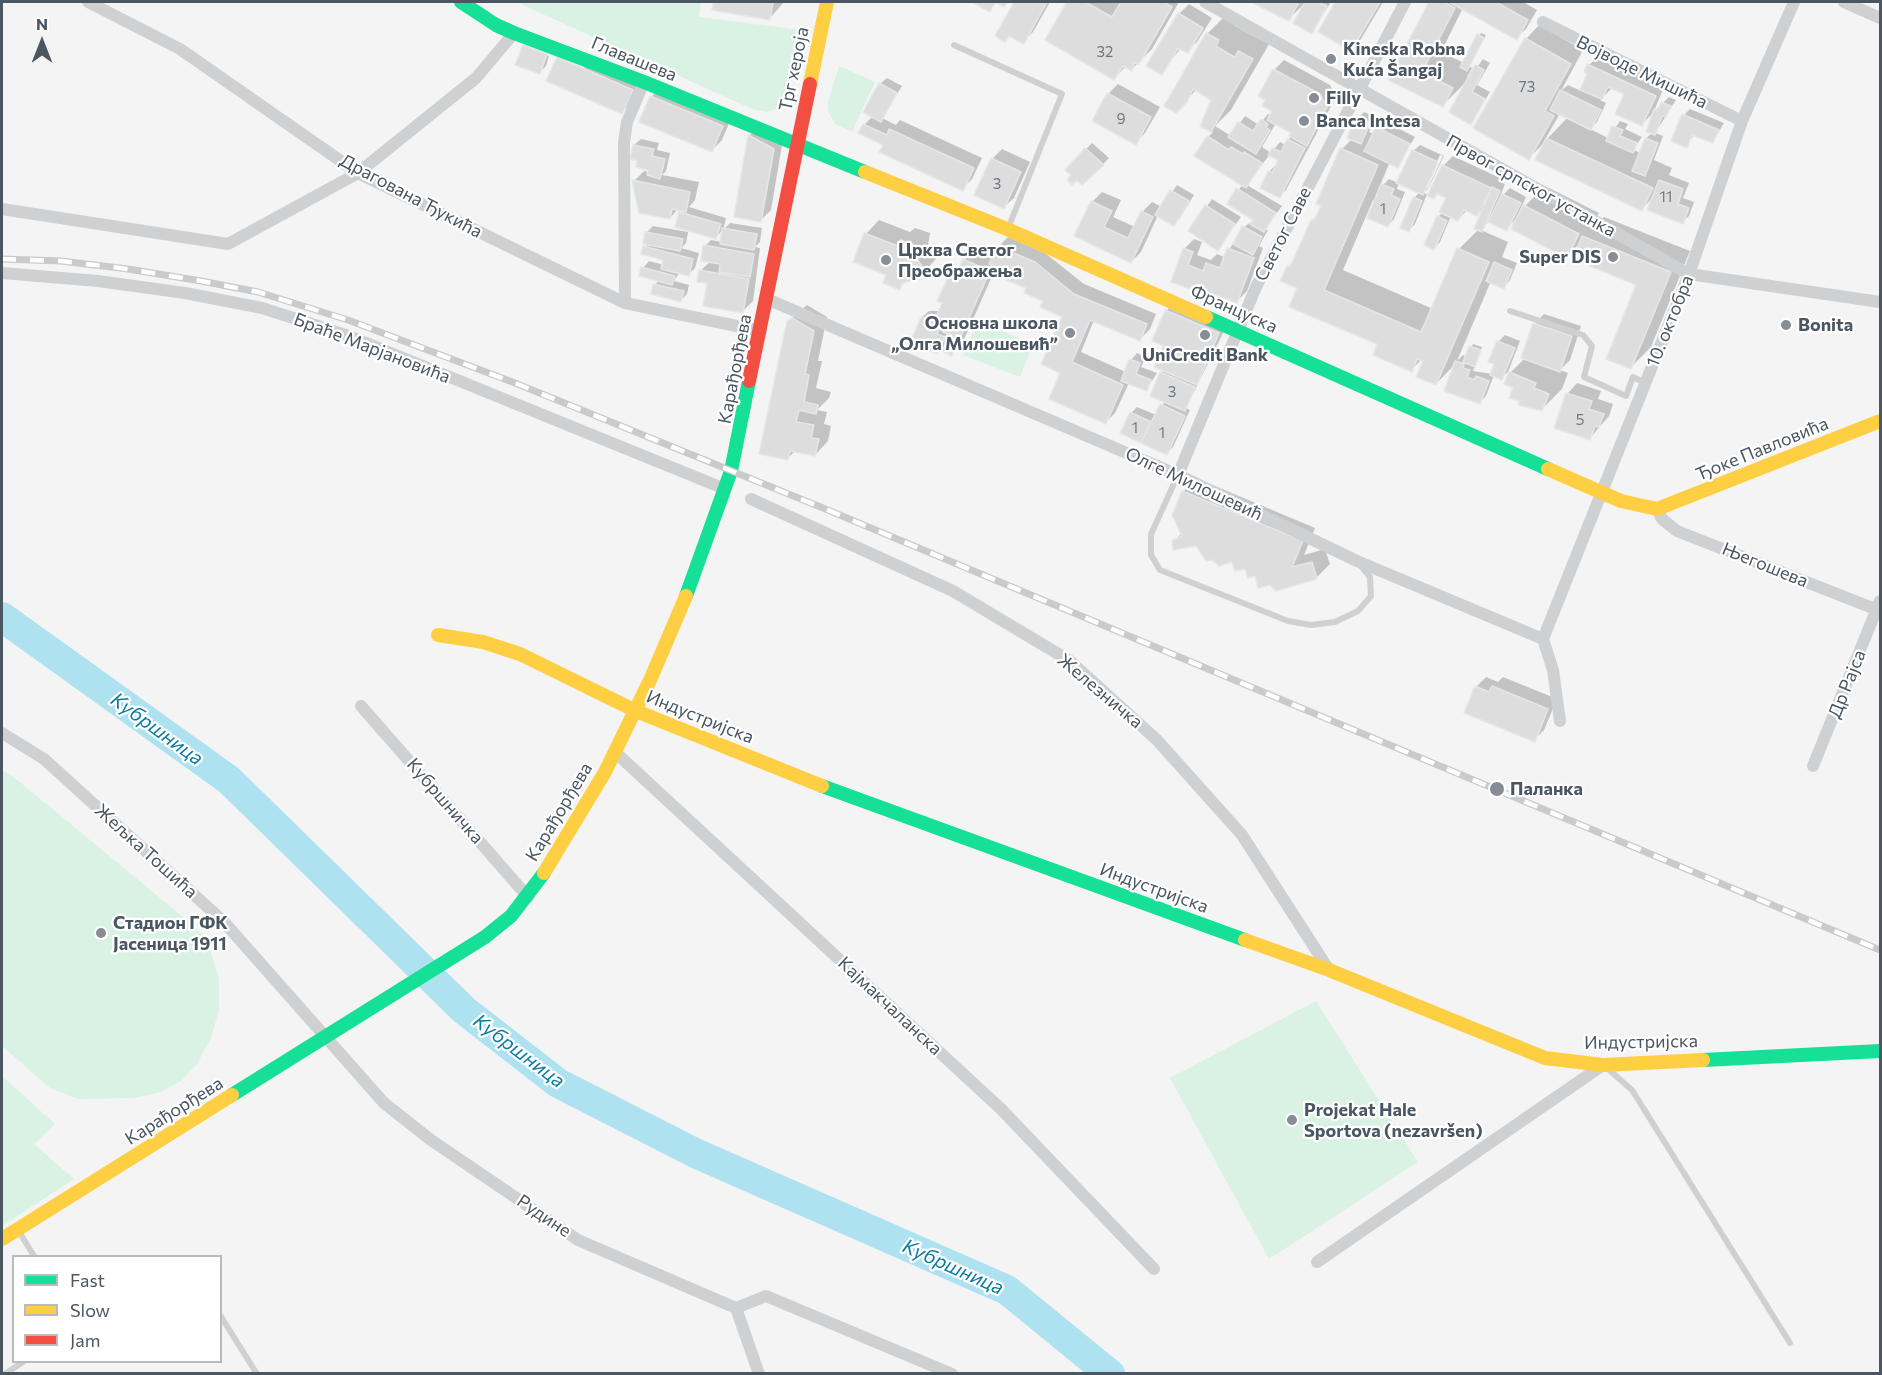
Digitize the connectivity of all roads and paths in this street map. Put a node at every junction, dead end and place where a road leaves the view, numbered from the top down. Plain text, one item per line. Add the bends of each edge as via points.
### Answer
1 (88, 2) edge
2 (827, 2) edge
3 (1205, 2) edge
4 (1405, 2) edge
5 (1794, 2) edge
6 (1844, 2) edge
7 (466, 3) edge
8 (1881, 18) edge
9 (1543, 22) dead end
10 (514, 33) junction
11 (954, 45) dead end
12 (644, 82) junction
13 (1357, 90) junction
14 (1742, 121) junction
15 (796, 144) junction
16 (358, 173) junction
17 (2, 209) edge
18 (1007, 229) junction
19 (2, 273) edge
20 (1689, 274) junction
21 (767, 299) junction
22 (1881, 302) edge
23 (625, 303) junction
24 (1510, 311) dead end
25 (1238, 330) junction
26 (761, 331) junction
27 (1646, 383) junction
28 (1881, 421) edge
29 (1178, 475) junction
30 (725, 489) junction
31 (1602, 493) junction
32 (751, 499) dead end
33 (1657, 509) junction
34 (1357, 561) junction
35 (1879, 607) edge
36 (438, 635) dead end
37 (1543, 639) junction
38 (361, 706) dead end
39 (636, 711) junction
40 (1560, 721) dead end
41 (2, 733) edge
42 (615, 752) junction
43 (1813, 766) dead end
44 (528, 897) junction
45 (1329, 970) junction
46 (329, 1036) junction
47 (1881, 1051) edge
48 (1604, 1065) junction
49 (18, 1230) junction
50 (2, 1239) edge
51 (33, 1255) edge
52 (1317, 1262) dead end
53 (1154, 1269) dead end
54 (736, 1308) junction
55 (222, 1318) edge
56 (1790, 1343) dead end
57 (22, 1363) edge
58 (5, 1374) edge
59 (257, 1374) edge
60 (759, 1374) edge
61 (952, 1374) edge

1 - 16 street, Драгована Ђукића via 180,49
2 - 15 main road, Трг хероја
3 - 13 street, Првог српског устанка
4 - 13 street, Светог Саве
5 - 14 street, 10. октобра
6 - 8 street
7 - 10 main road, Главашева
9 - 14 street, Војводе Мишића
10 - 12 main road, Главашева
10 - 16 street via 476,78
11 - 18 lane via 1062,94
12 - 15 main road, Главашева
12 - 23 street via 627,122 624,142
13 - 20 street, Првог српског устанка
13 - 25 street, Светог Саве
14 - 20 street, 10. октобра
15 - 18 main road, Француска
15 - 21 main road, Карађорђева
16 - 17 street via 228,244
16 - 23 street, Драгована Ђукића
18 - 25 main road, Француска
19 - 30 street, Браће Марјановића via 185,293 262,308 350,336
20 - 22 street, Првог српског устанка
20 - 27 street, 10. октобра
21 - 26 main road, Карађорђева
21 - 29 street, Олге Милошевић
23 - 26 street, Драгована Ђукића
24 - 27 lane via 1583,335 1592,346 1584,377 1626,396 1633,377
25 - 29 street, Светог Саве
25 - 31 main road, Француска
26 - 30 main road, Карађорђева via 738,446
27 - 31 street, 10. октобра
28 - 33 main road, Ђоке Павловића
29 - 34 street, Олге Милошевић
29 - 34 lane via 1151,534 1151,555 1160,570 1288,621 1311,625 1335,622 1358,611 1371,596 1370,577
30 - 39 main road, Карађорђева via 698,568
31 - 33 main road, Француска
31 - 37 street, 10. октобра
32 - 45 street, Железничка via 953,591 1070,661 1157,740 1242,835
33 - 35 street, Његошева via 1662,519 1677,531
34 - 37 street, Олге Милошевић
35 - 43 street, Др Рајса
36 - 39 main road, Индустријска via 512,651
37 - 40 street via 1553,670
38 - 44 street, Кубршничка
39 - 42 main road, Карађорђева
39 - 45 main road, Индустријска via 855,798
41 - 46 street, Жељка Тошића via 44,759 224,922
42 - 44 main road, Карађорђева via 579,818
42 - 53 street, Кајмакчаланска via 1001,1109
44 - 46 main road, Карађорђева via 485,937
45 - 48 main road, Индустријска via 1545,1058
46 - 49 main road, Карађорђева
46 - 54 street, Рудине via 394,1111 578,1240
47 - 48 main road, Индустријска
48 - 52 street
48 - 56 lane via 1632,1090
49 - 50 main road, Карађорђева
49 - 51 lane
54 - 60 street
54 - 61 street via 766,1296
55 - 59 lane
57 - 58 lane

